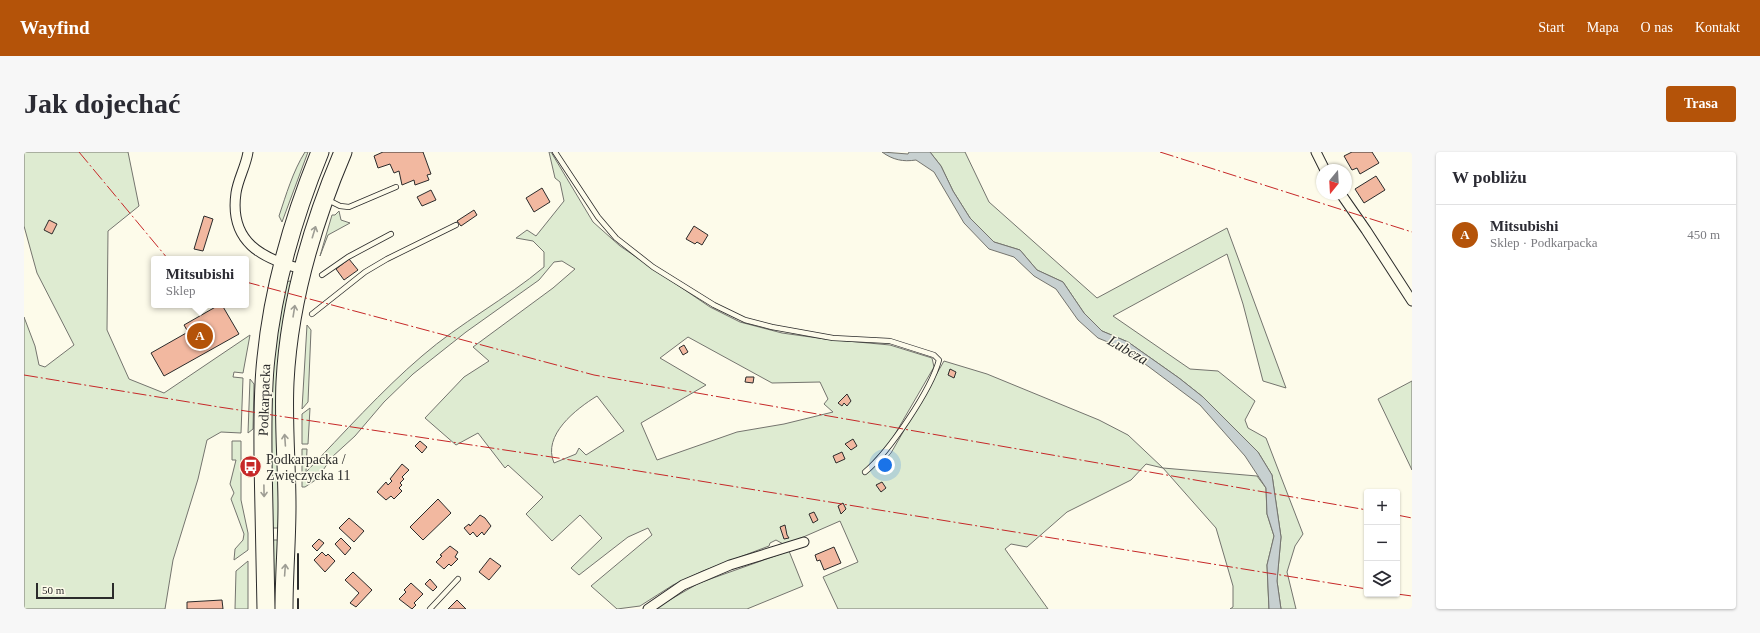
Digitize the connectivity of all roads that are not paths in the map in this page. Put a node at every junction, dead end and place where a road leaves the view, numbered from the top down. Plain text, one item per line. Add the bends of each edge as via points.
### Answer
1 (248, 152) edge
2 (320, 152) edge
3 (343, 152) edge
4 (555, 152) edge
5 (1316, 152) edge
6 (1322, 164) edge
7 (396, 187) dead end
8 (314, 195) junction
9 (1345, 200) edge
10 (456, 225) dead end
11 (391, 234) dead end
12 (282, 264) junction
13 (302, 269) junction
14 (322, 275) dead end
15 (1412, 300) edge
16 (312, 314) dead end
17 (865, 472) dead end
18 (804, 542) dead end
19 (458, 579) dead end
20 (266, 609) edge
21 (284, 609) edge
22 (430, 609) edge
23 (648, 609) edge

1 - 12 street via 236,193 235,212 241,233 262,254
2 - 8 highway, Podkarpacka
3 - 8 highway, Podkarpacka
4 - 17 lane via 598,217 616,238 653,267 714,305 745,320 772,327 833,338 890,341 934,355 939,360 928,386 893,441
5 - 6 street
7 - 8 lane via 349,207
8 - 12 highway, Podkarpacka
13 -> 8 highway, Podkarpacka
9 - 15 street
10 - 16 lane via 365,272
11 - 14 lane via 348,257
12 - 13 street
12 -> 20 highway, Podkarpacka via 266,358 263,405
21 -> 13 highway, Podkarpacka via 287,531 285,381
18 - 23 street via 730,565 682,585
19 - 22 lane

